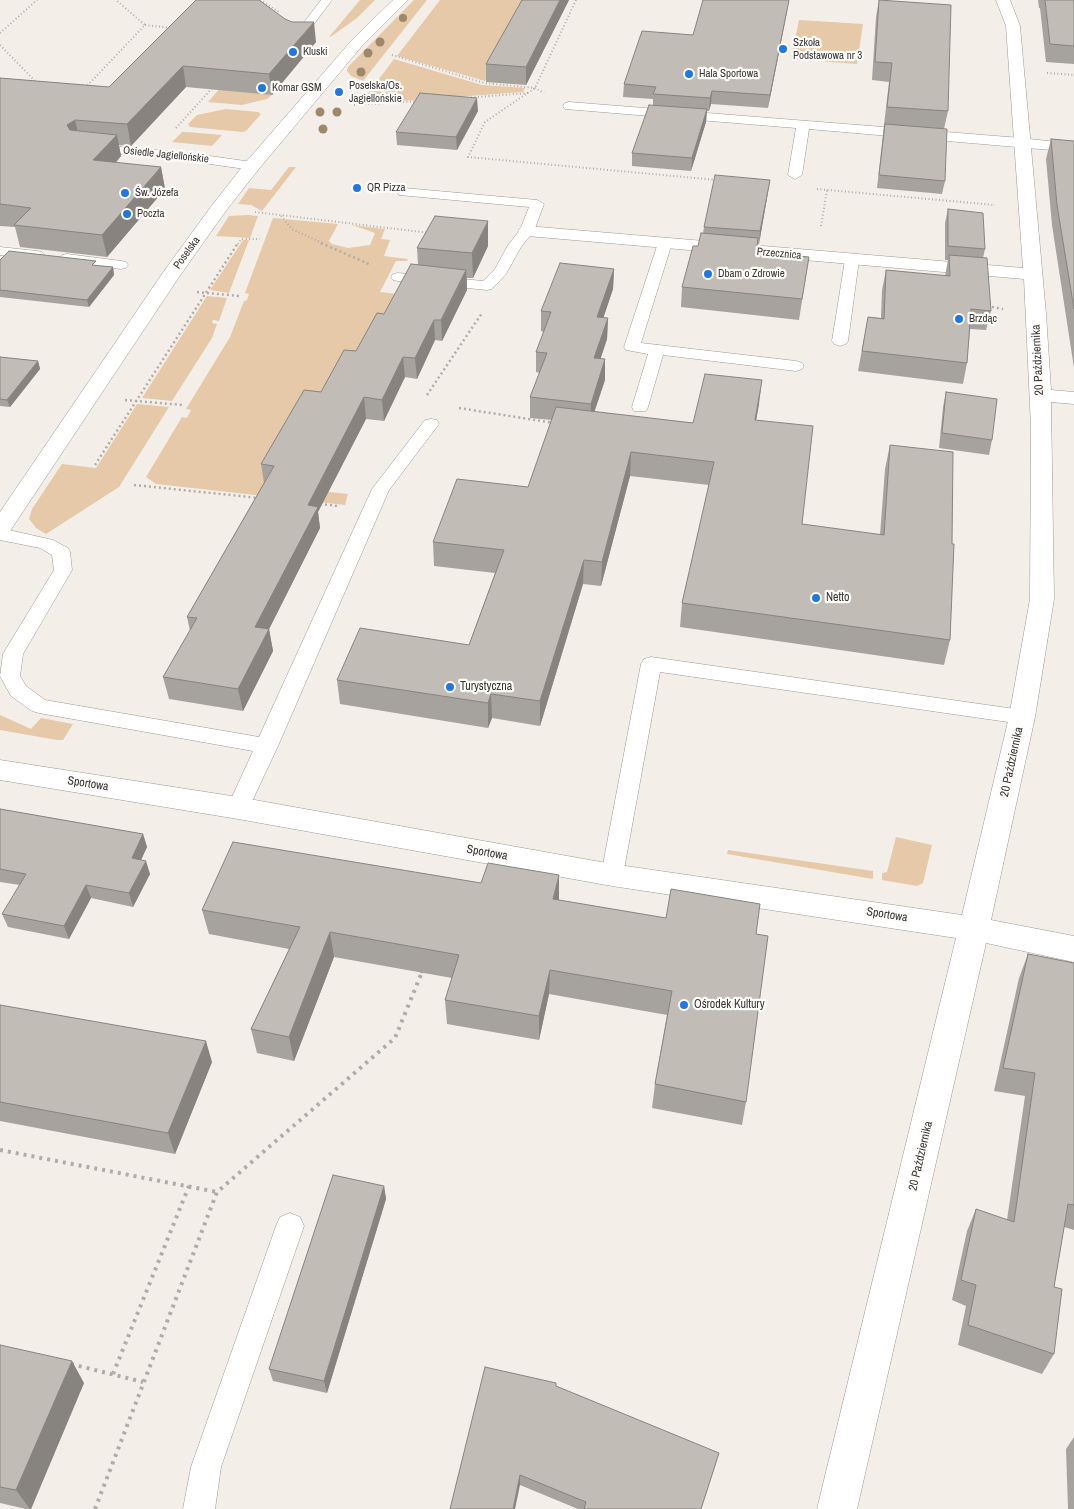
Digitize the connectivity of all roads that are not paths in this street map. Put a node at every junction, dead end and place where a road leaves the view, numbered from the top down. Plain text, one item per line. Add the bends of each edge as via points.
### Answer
1 (327, 0) edge
2 (402, 0) edge
3 (1003, 0) edge
4 (298, 38) edge
5 (569, 106) dead end
6 (804, 125) junction
7 (1021, 142) junction
8 (80, 147) edge
9 (1074, 148) edge
10 (252, 166) junction
11 (795, 175) dead end
12 (404, 192) dead end
13 (527, 231) junction
14 (665, 243) junction
15 (0, 251) edge
16 (852, 260) junction
17 (121, 264) dead end
18 (1032, 274) junction
19 (398, 277) road end
20 (840, 341) dead end
21 (657, 350) junction
22 (796, 366) dead end
23 (1041, 395) junction
24 (1074, 398) edge
25 (640, 407) dead end
26 (431, 424) road end
27 (0, 529) edge
28 (0, 534) edge
29 (1022, 717) junction
30 (267, 746) junction
31 (0, 770) edge
32 (238, 808) junction
33 (612, 875) junction
34 (974, 929) junction
35 (1074, 949) edge
36 (290, 1226) dead end
37 (199, 1509) edge
38 (837, 1509) edge

1 - 4 lane
2 - 10 street, Poselska via 357,43
3 - 7 street, 20 Października via 1013,26
5 - 6 lane
6 - 7 lane
6 - 11 lane
7 - 9 lane
7 - 18 street, 20 Października
8 - 10 lane, Osiedle Jagiellońskie
10 - 27 street, Poselska via 171,275
12 - 13 lane via 537,204
13 - 14 street, Przecznica
13 - 19 lane via 515,245 502,271 487,286
14 - 16 street, Przecznica
14 - 21 lane via 632,347
15 - 17 lane
16 - 18 street, Przecznica
16 - 20 lane
18 - 23 street, 20 Października
21 - 22 lane
21 - 25 lane
23 - 24 street
23 - 29 street, 20 Października via 1042,599
26 - 30 lane via 381,489
28 - 30 lane via 46,544 61,552 63,570 13,654 10,676 18,691 39,706
29 - 33 lane via 651,664
29 - 34 street, 20 Października
30 - 32 lane
31 - 32 street, Sportowa
32 - 33 street, Sportowa
33 - 34 street, Sportowa
34 - 35 street, Sportowa
34 - 38 street, 20 Października
36 - 37 lane via 206,1468

